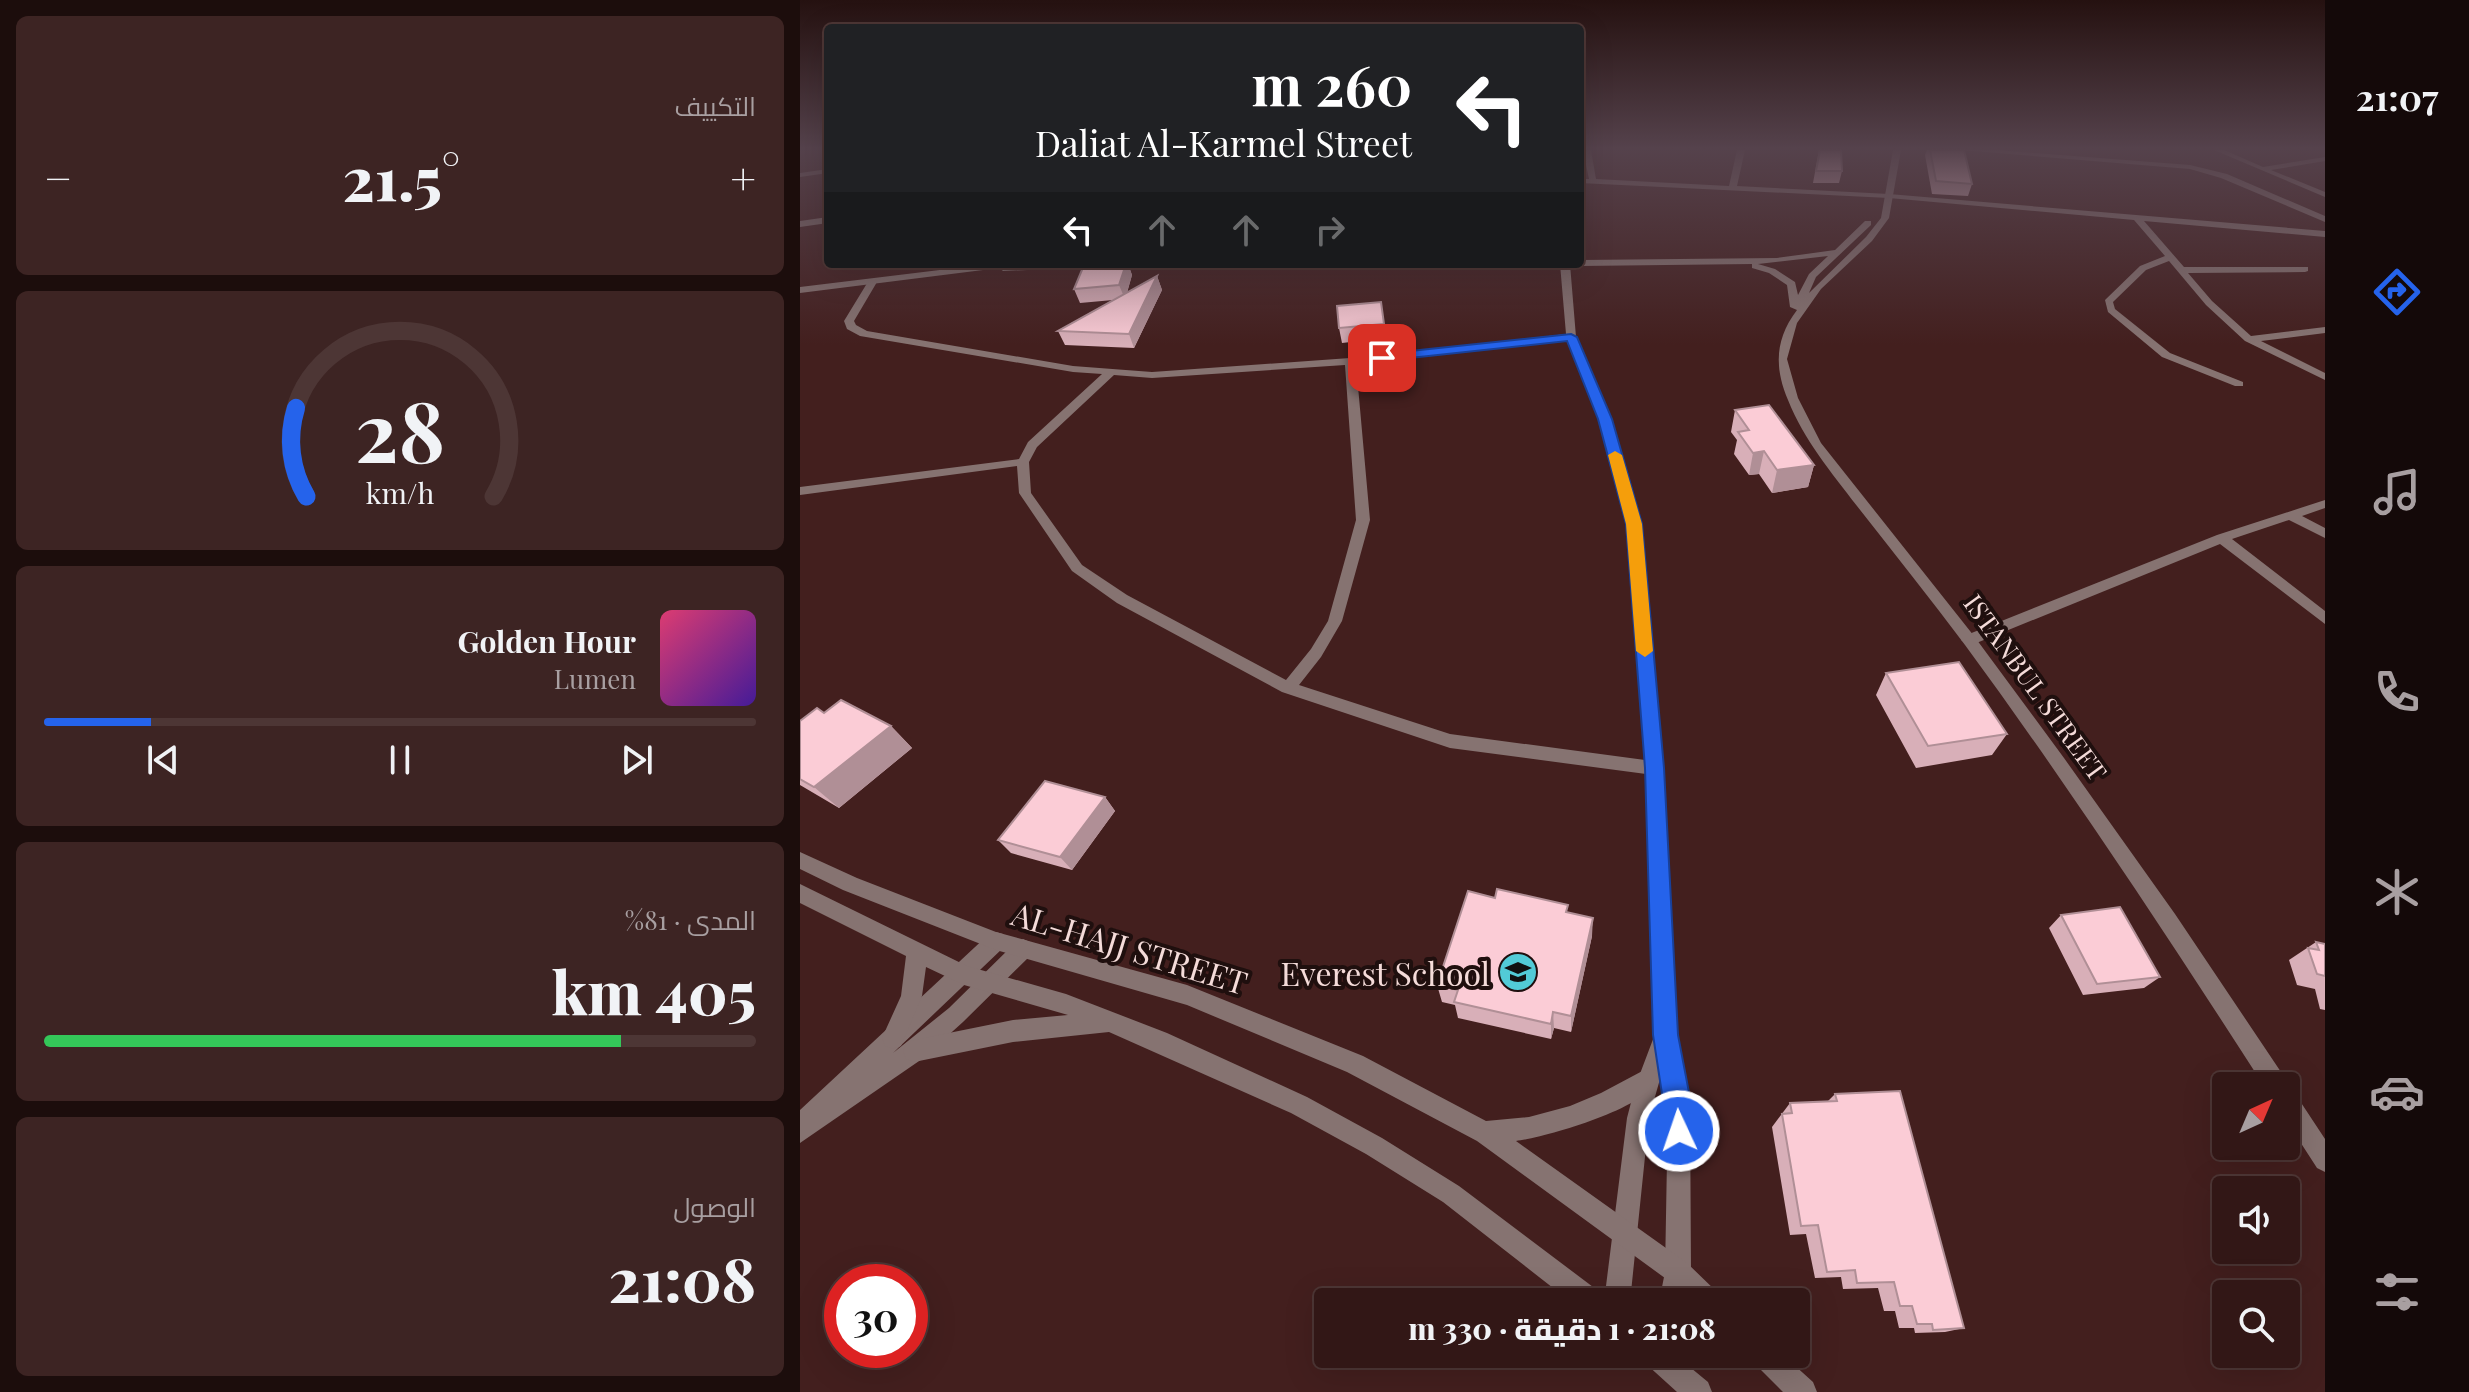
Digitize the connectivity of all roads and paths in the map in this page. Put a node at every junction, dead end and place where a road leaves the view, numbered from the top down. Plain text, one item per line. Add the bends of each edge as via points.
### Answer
1 (1873, 215) edge
2 (1886, 215) edge
3 (2085, 215) edge
4 (2138, 219) junction
5 (824, 221) edge
6 (800, 224) edge
7 (2325, 234) edge
8 (1837, 252) junction
9 (2170, 257) junction
10 (1737, 262) junction
11 (1844, 262) junction
12 (1584, 263) edge
13 (990, 268) edge
14 (1565, 268) edge
15 (1820, 268) junction
16 (2305, 269) dead end
17 (2181, 270) junction
18 (872, 282) junction
19 (800, 290) edge
20 (1796, 316) junction
21 (2325, 330) edge
22 (1571, 337) junction
23 (2249, 339) junction
24 (1350, 361) junction
25 (1109, 374) junction
26 (2325, 377) edge
27 (2239, 384) dead end
28 (1023, 462) junction
29 (800, 491) edge
30 (2325, 504) edge
31 (2291, 516) junction
32 (2325, 534) edge
33 (2222, 538) junction
34 (2325, 619) edge
35 (1969, 640) junction
36 (1288, 688) junction
37 (1654, 768) junction
38 (800, 860) edge
39 (800, 893) edge
40 (996, 941) junction
41 (1023, 949) junction
42 (916, 950) junction
43 (964, 975) junction
44 (989, 983) junction
45 (1109, 1022) junction
46 (1666, 1035) junction
47 (893, 1038) junction
48 (914, 1051) junction
49 (2268, 1072) edge
50 (1648, 1079) junction
51 (2300, 1121) edge
52 (800, 1129) edge
53 (1485, 1133) junction
54 (2324, 1158) edge
55 (1628, 1235) junction
56 (1678, 1272) junction
57 (1574, 1288) edge
58 (1619, 1288) edge
59 (1675, 1288) edge
60 (1695, 1288) edge
61 (1671, 1368) edge
62 (1778, 1368) edge
63 (1698, 1392) edge
64 (1803, 1392) edge

1 - 8 street, ISTANBUL STREET
2 - 11 street, ISTANBUL STREET
3 - 4 street
4 - 7 street
4 - 9 street
5 - 6 street
8 - 10 street
8 - 15 street, ISTANBUL STREET
9 - 17 street
9 - 27 street via 2143,268 2108,302 2111,310 2166,355
10 - 12 street
10 - 15 street
10 - 20 street via 1786,278 1792,284
11 - 15 street
11 - 20 street, ISTANBUL STREET
13 - 18 street
14 - 22 street
15 - 20 street, ISTANBUL STREET via 1806,285
16 - 17 street
17 - 23 street
18 - 19 street
18 - 25 street via 849,321 864,334
20 - 35 street, ISTANBUL STREET via 1782,359 1801,419
21 - 23 street
22 - 24 street
22 - 37 street via 1605,419 1634,524
23 - 26 street
24 - 25 street via 1197,374
24 - 36 street via 1363,520 1335,621
25 - 28 street via 1032,445
28 - 29 street
28 - 36 street via 1025,493 1077,568 1122,599
30 - 31 street
31 - 32 street
31 - 33 street
33 - 34 street
33 - 35 street
35 - 49 street, ISTANBUL STREET via 2168,920
36 - 37 street via 1450,741
37 - 46 street
38 - 40 street, AL-HAJJ STREET
39 - 42 street
40 - 41 street, AL-HAJJ STREET
40 - 43 street
41 - 44 street
41 - 53 street, AL-HAJJ STREET via 1187,995 1270,1027 1355,1064
42 - 43 street
42 - 47 street via 914,991
43 - 44 street
43 - 47 street
44 - 45 street
44 - 48 street
45 - 48 street via 1013,1031
45 - 57 street via 1285,1099 1374,1146 1451,1194
46 - 50 street
46 - 56 street via 1679,1103
47 - 52 street
48 - 52 street
50 - 53 street via 1572,1119
50 - 55 street via 1638,1117
51 - 54 street
53 - 55 street, AL-HAJJ STREET
55 - 56 street, AL-HAJJ STREET
55 - 58 street
56 - 59 street
56 - 60 street, AL-HAJJ STREET
61 - 63 street
62 - 64 street

